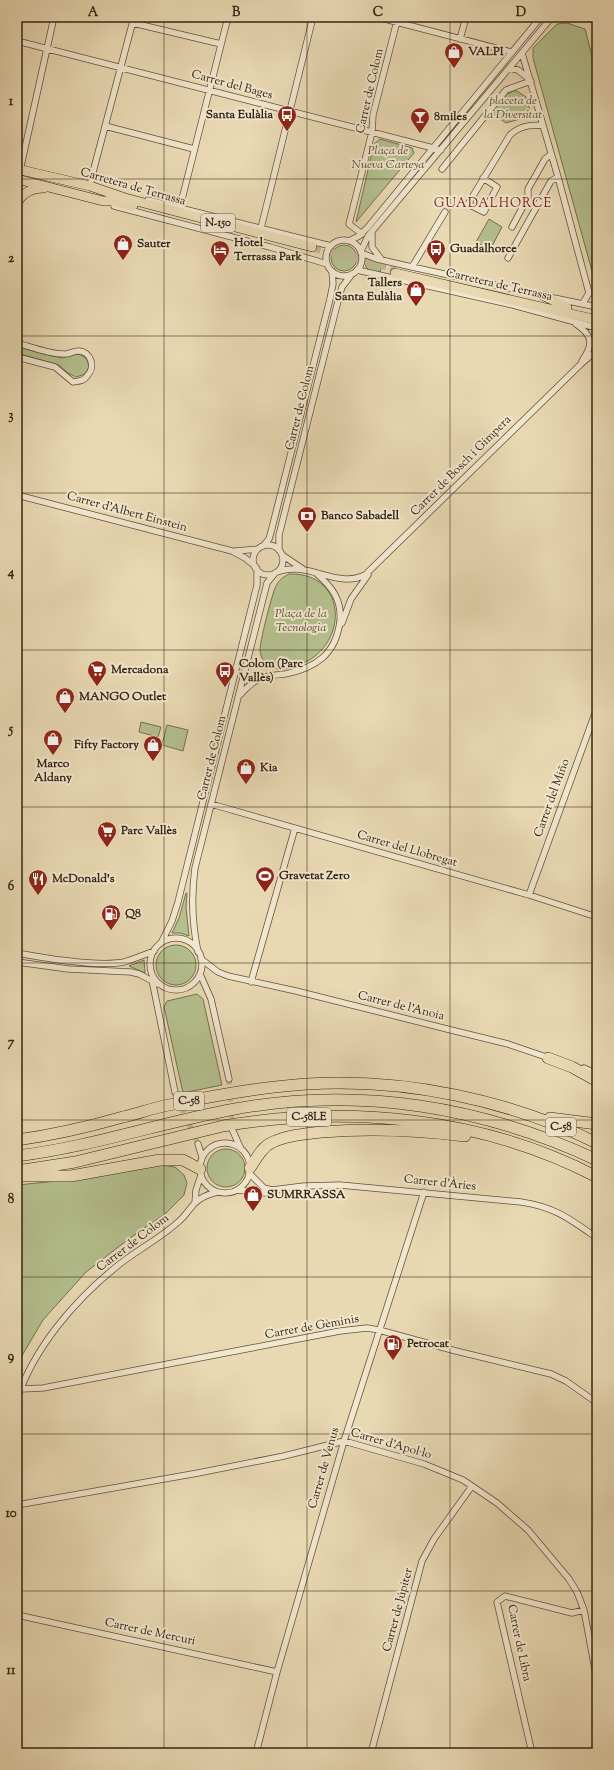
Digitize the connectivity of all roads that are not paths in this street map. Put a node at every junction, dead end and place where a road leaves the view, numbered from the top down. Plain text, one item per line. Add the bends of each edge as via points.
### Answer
1 (54, 17) edge
2 (228, 17) edge
3 (313, 17) edge
4 (377, 17) edge
5 (466, 17) edge
6 (541, 17) edge
7 (552, 17) edge
8 (579, 17) edge
9 (594, 18) edge
10 (398, 19) edge
11 (134, 20) edge
12 (460, 39) junction
13 (17, 41) edge
14 (221, 44) junction
15 (47, 49) junction
16 (511, 52) junction
17 (522, 53) junction
18 (121, 67) junction
19 (509, 68) junction
20 (531, 81) junction
21 (210, 91) junction
22 (289, 112) junction
23 (542, 125) junction
24 (105, 126) junction
25 (372, 132) junction
26 (432, 148) junction
27 (194, 149) junction
28 (441, 150) junction
29 (550, 155) junction
30 (18, 167) edge
31 (442, 169) dead end
32 (558, 177) junction
33 (483, 178) junction
34 (17, 181) edge
35 (90, 186) junction
36 (53, 188) junction
37 (103, 201) junction
38 (17, 203) edge
39 (180, 207) junction
40 (445, 212) dead end
41 (512, 227) dead end
42 (261, 228) junction
43 (372, 233) junction
44 (362, 234) junction
45 (349, 241) junction
46 (331, 246) junction
47 (361, 252) junction
48 (508, 258) dead end
49 (381, 260) junction
50 (327, 264) junction
51 (412, 267) junction
52 (358, 270) junction
53 (332, 271) junction
54 (352, 274) junction
55 (544, 296) junction
56 (583, 304) junction
57 (567, 307) junction
58 (597, 307) edge
59 (547, 314) joint
60 (597, 314) edge
61 (573, 318) junction
62 (597, 320) edge
63 (597, 328) edge
64 (17, 343) edge
65 (597, 350) edge
66 (17, 357) edge
67 (581, 364) junction
68 (17, 495) edge
69 (261, 548) junction
70 (232, 551) junction
71 (281, 552) junction
72 (256, 568) junction
73 (305, 570) junction
74 (371, 570) junction
75 (276, 573) junction
76 (316, 573) junction
77 (339, 631) junction
78 (238, 697) junction
79 (597, 708) edge
80 (211, 804) junction
81 (295, 828) junction
82 (529, 895) junction
83 (597, 917) edge
84 (161, 943) junction
85 (154, 951) junction
86 (198, 952) junction
87 (17, 953) edge
88 (201, 959) junction
89 (17, 962) edge
90 (151, 972) junction
91 (134, 973) junction
92 (200, 974) junction
93 (152, 982) junction
94 (250, 982) junction
95 (161, 985) junction
96 (154, 989) junction
97 (548, 1058) junction
98 (597, 1074) edge
99 (228, 1079) tunnel mouth
100 (597, 1081) edge
101 (175, 1092) tunnel mouth
102 (525, 1113) junction
103 (597, 1124) edge
104 (232, 1129) tunnel mouth
105 (17, 1140) edge
106 (597, 1143) edge
107 (198, 1144) tunnel mouth
108 (241, 1149) junction
109 (17, 1156) edge
110 (202, 1157) junction
111 (597, 1160) edge
112 (249, 1170) junction
113 (17, 1171) edge
114 (200, 1172) junction
115 (17, 1176) edge
116 (597, 1178) edge
117 (237, 1190) junction
118 (272, 1190) junction
119 (216, 1192) junction
120 (424, 1192) junction
121 (195, 1203) junction
122 (597, 1238) edge
123 (379, 1330) junction
124 (21, 1389) junction
125 (17, 1399) edge
126 (597, 1403) edge
127 (344, 1441) junction
128 (472, 1486) junction
129 (17, 1505) edge
130 (584, 1610) junction
131 (17, 1614) edge
132 (277, 1672) junction
133 (597, 1680) edge
134 (256, 1753) edge
135 (371, 1753) edge
136 (532, 1753) edge

1 - 15 street
2 - 14 street
3 - 22 street
4 - 10 street
5 - 12 street
6 - 16 street
7 - 17 street
8 - 9 street
10 - 12 street
10 - 25 street, Carrer de Colom
11 - 14 street
11 - 18 street
12 - 16 street
13 - 15 street, Carrer del Bages
14 - 21 street
15 - 18 street, Carrer del Bages
15 - 30 street
16 - 26 street
17 - 19 street
17 - 20 street
18 - 21 street, Carrer del Bages
18 - 24 street
19 - 20 street via 518,70
19 - 28 street
20 - 23 street
20 - 31 street via 506,90
21 - 22 street, Carrer del Bages
21 - 27 street
22 - 25 street, Carrer del Bages
22 - 42 street
23 - 29 street
23 - 33 street via 513,132
24 - 27 street
24 - 35 street
25 - 26 street, Carrer del Bages
25 - 44 street, Carrer de Colom via 349,224
26 - 28 street, Carrer del Bages
26 - 44 street
27 - 39 street
28 - 43 street
29 - 32 street
29 - 41 street via 545,159 528,190 528,197
30 - 34 street
30 - 35 main road, Carretera de Terrassa / N-150
32 - 48 street via 551,181
32 - 56 street via 589,293
33 - 33 street via 468,204 484,212 497,187
34 - 36 main road, Carretera de Terrassa / N-150
35 - 37 main road, Carretera de Terrassa / N-150 via 312,249 118,202
35 - 39 street
36 - 37 main road, Carretera de Terrassa / N-150
36 - 38 main road via 34,188 26,192
37 - 50 street
39 - 42 street
40 - 51 street
42 - 46 street
43 - 47 street
43 - 49 street via 372,247
44 - 45 street
45 - 46 street via 340,241
45 - 47 street via 356,244
46 - 50 street via 327,252
47 - 49 street
47 - 52 street
49 - 51 street
50 - 53 street
51 - 55 street
52 - 54 street
52 - 59 street
53 - 54 street via 340,276
53 - 69 street, Carrer de Colom via 332,288 271,532 269,539
54 - 71 street, Carrer de Colom via 341,290 279,535
55 - 56 street
55 - 57 main road
56 - 58 street
57 - 60 main road, Carretera de Terrassa
57 - 61 main road, Carretera de Terrassa via 395,270
59 - 61 main road
61 - 62 main road, Carretera de Terrassa
61 - 63 street
61 - 67 street, Carrer de Bosch i Gimpera via 588,333 590,340 588,352
64 - 66 street via 64,355 79,351 86,354 92,365 86,378 74,382 55,367
65 - 67 street, Carrer de Bosch i Gimpera
67 - 74 street, Carrer de Bosch i Gimpera
68 - 70 street, Carrer d'Albert Einstein
69 - 70 street, Carrer d'Albert Einstein via 246,552
69 - 71 street via 270,546
69 - 72 street via 254,559
70 - 72 street, Carrer d'Albert Einstein via 246,558
71 - 73 street, Carrer de Bosch i Gimpera
71 - 75 street via 282,565
72 - 75 street via 267,575
72 - 84 street, Carrer de Colom via 258,585 194,839 174,916
73 - 75 street, Carrer de Bosch i Gimpera via 289,569
73 - 76 street, Carrer de Bosch i Gimpera
74 - 76 street, Carrer de Bosch i Gimpera via 362,576 348,579
74 - 77 street via 351,599
75 - 78 street, Carrer de Colom via 267,583
76 - 77 street via 337,597 340,610
77 - 78 street via 331,649 314,665 262,678 248,686
78 - 80 street, Carrer de Colom
79 - 82 street, Carrer del Miño
80 - 81 street, Carrer del Llobregat
80 - 86 street, Carrer de Colom via 192,888 192,918
81 - 82 street, Carrer del Llobregat
81 - 94 street
82 - 83 street, Carrer del Llobregat
84 - 85 street
84 - 86 street via 172,939 184,940
85 - 87 street via 125,962 106,963
85 - 90 street
86 - 88 street
88 - 92 street
88 - 94 street, Carrer de l'Anoia via 222,974
89 - 91 street via 68,969
90 - 93 street
90 - 95 street
91 - 93 street
91 - 96 street
92 - 95 street via 185,988 175,990
92 - 99 street via 210,1000
93 - 95 street
93 - 96 street
94 - 97 street, Carrer de l'Anoia via 508,1044
96 - 101 street
97 - 98 street, Carrer de l'Anoia via 563,1060
97 - 100 highway via 572,1067
102 - 103 highway
102 - 105 highway, C-58 via 406,1087 308,1084 232,1093
102 - 106 highway, C-58
104 - 108 street
107 - 110 street
108 - 110 street via 235,1145 220,1144 207,1150
108 - 112 street via 247,1158
109 - 111 highway, C-58 via 79,1145 235,1109 285,1102 336,1099 406,1103 464,1113 547,1138
110 - 114 street
112 - 116 highway via 261,1152 271,1143 297,1134 386,1129 433,1132 500,1143
112 - 117 street via 247,1180
112 - 118 street via 264,1188
113 - 116 highway, C-58LE via 74,1162 243,1123 306,1117 354,1116 400,1119 473,1131 546,1154
114 - 115 highway via 183,1160 160,1160 71,1176
114 - 119 street via 204,1182
114 - 121 street
117 - 118 street, Carrer d'Àries via 265,1193
117 - 119 street
118 - 120 street, Carrer d'Àries via 340,1184
119 - 121 street, Carrer de Colom
120 - 122 street, Carrer d'Àries via 541,1205 573,1221
120 - 123 street, Carrer de Venus
121 - 124 street, Carrer de Colom via 178,1223 115,1267 70,1312 33,1362
123 - 124 street, Carrer de Gèminis via 367,1328 340,1331 138,1371 43,1388
123 - 126 street, Carrer de Gèminis via 551,1374 566,1381
123 - 127 street, Carrer de Venus
124 - 125 street, Carrer de Colom
127 - 128 street, Carrer d'Apol·lo via 424,1464
127 - 129 street, Carrer d'Apol·lo via 198,1473
127 - 132 street, Carrer de Venus
128 - 130 street, Carrer d'Apol·lo via 497,1503 528,1530 574,1586
128 - 135 street, Carrer de Júpiter via 422,1561
130 - 133 street, Carrer d'Apol·lo
130 - 136 street, Carrer de Libra via 572,1613 505,1596 497,1602
131 - 132 street, Carrer de Mercuri
132 - 134 street, Carrer de Venus

